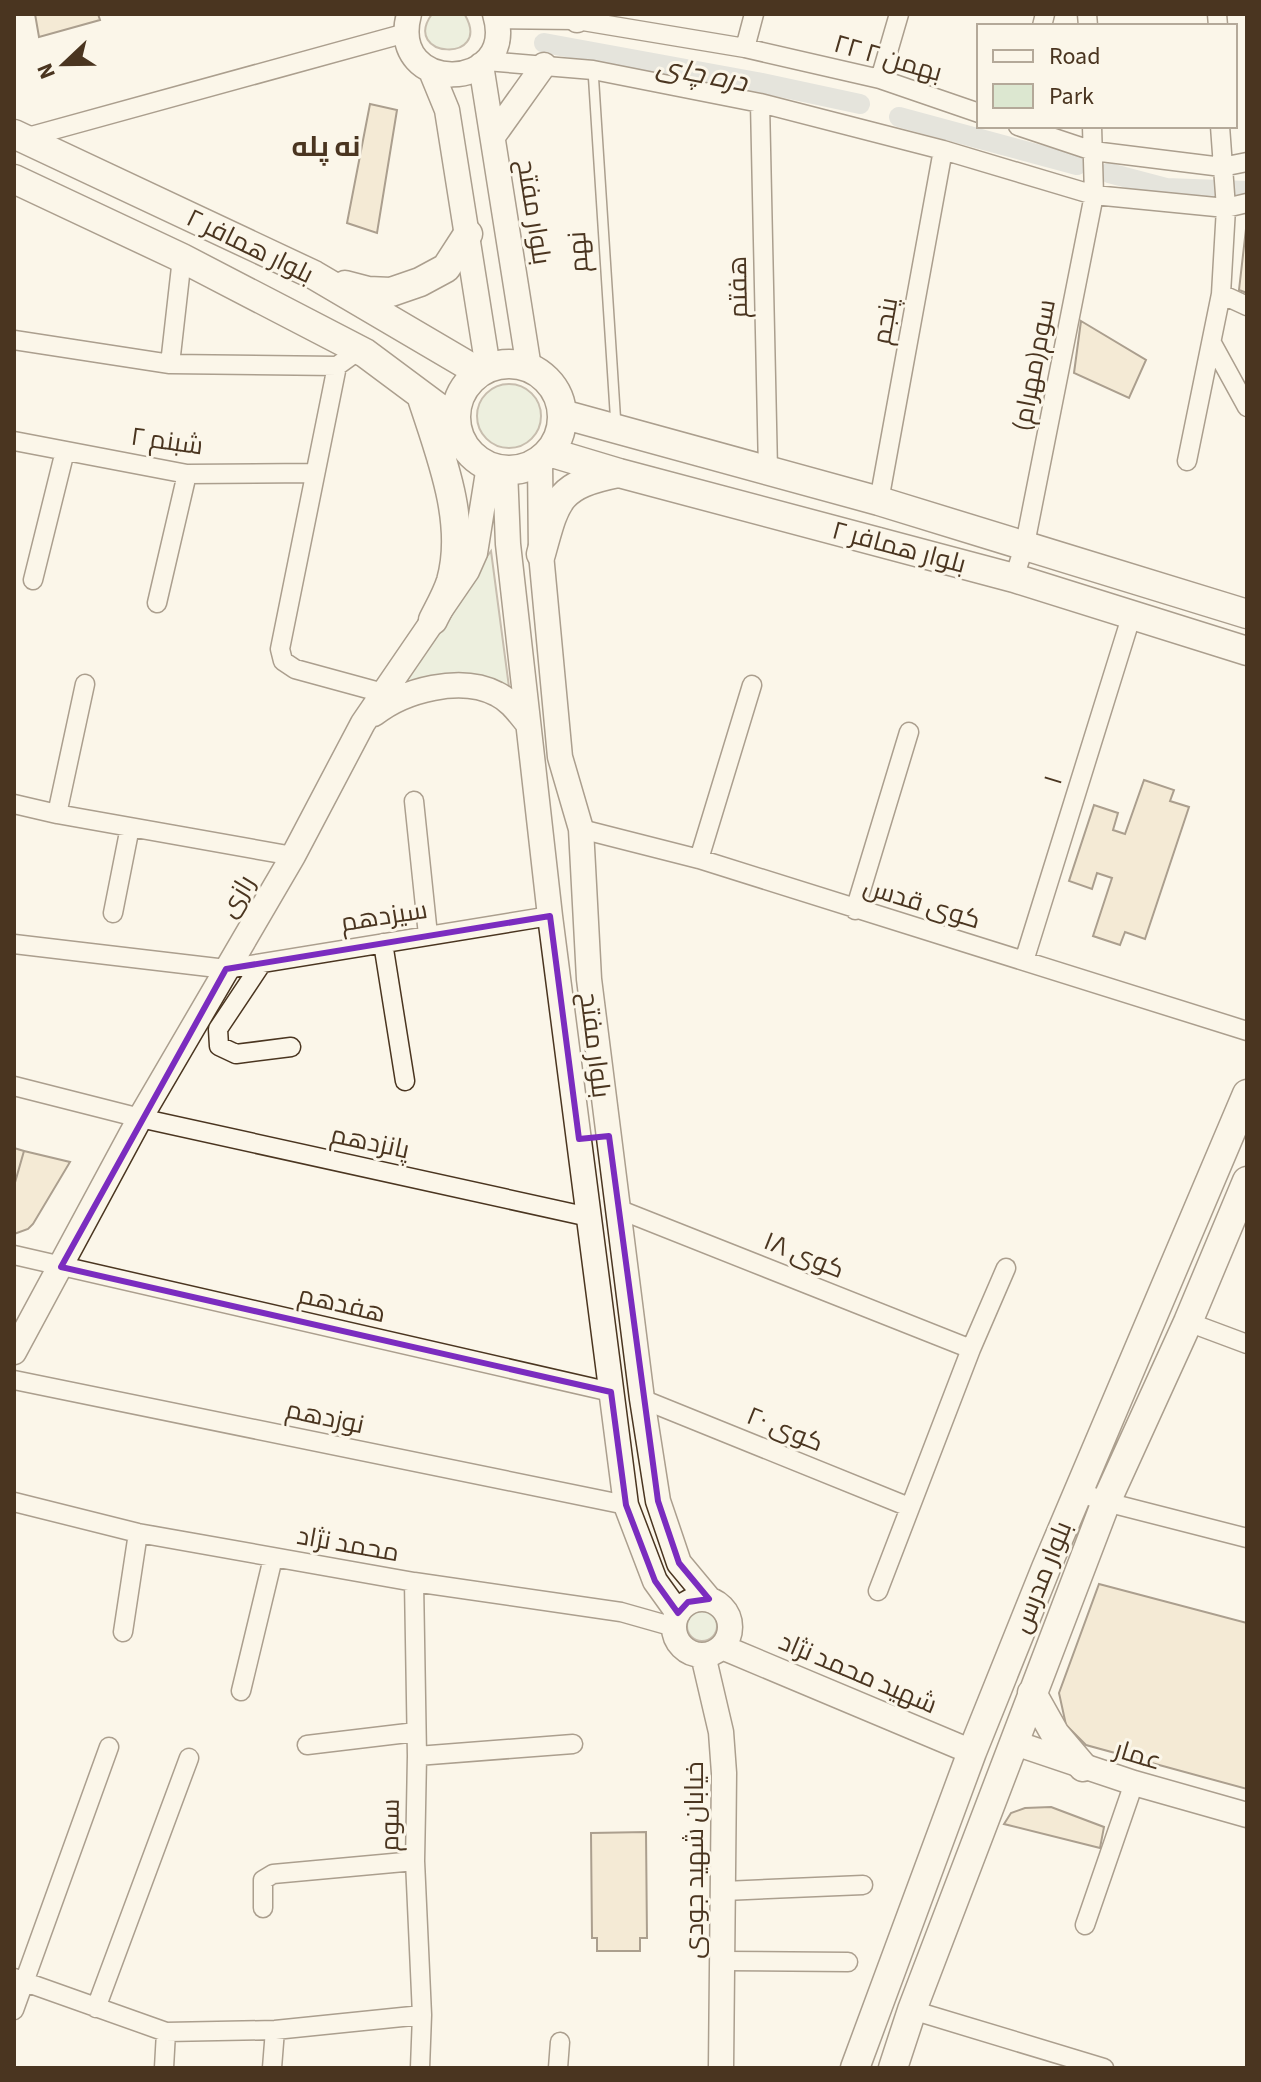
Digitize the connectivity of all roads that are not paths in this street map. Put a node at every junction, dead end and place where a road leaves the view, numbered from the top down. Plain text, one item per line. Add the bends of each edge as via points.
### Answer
1 (754, 14) edge
2 (899, 14) edge
3 (496, 16) edge
4 (574, 17) edge
5 (407, 23) edge
6 (745, 48) junction
7 (484, 63) junction
8 (544, 65) junction
9 (593, 70) junction
10 (431, 71) junction
11 (880, 79) junction
12 (760, 103) junction
13 (977, 112) edge
14 (1024, 128) edge
15 (1092, 128) edge
16 (1220, 128) edge
17 (494, 135) junction
18 (19, 136) edge
19 (943, 150) junction
20 (1093, 151) junction
21 (1247, 162) edge
22 (1222, 168) junction
23 (14, 179) edge
24 (1094, 195) junction
25 (1247, 203) edge
26 (1226, 208) junction
27 (468, 234) junction
28 (182, 258) junction
29 (314, 275) junction
30 (1221, 294) junction
31 (1247, 306) edge
32 (14, 340) edge
33 (1213, 345) junction
34 (348, 358) junction
35 (170, 364) junction
36 (529, 368) junction
37 (484, 370) junction
38 (421, 395) junction
39 (1247, 407) edge
40 (562, 414) junction
41 (455, 420) junction
42 (616, 430) junction
43 (14, 441) edge
44 (65, 451) junction
45 (545, 456) junction
46 (1187, 461) dead end
47 (497, 468) junction
48 (768, 470) junction
49 (315, 473) junction
50 (619, 473) junction
51 (187, 474) junction
52 (879, 501) junction
53 (508, 544) junction
54 (1025, 544) junction
55 (541, 546) junction
56 (1014, 578) junction
57 (33, 580) dead end
58 (157, 603) dead end
59 (1132, 614) junction
60 (1247, 614) edge
61 (433, 620) junction
62 (1247, 651) edge
63 (85, 684) dead end
64 (752, 685) dead end
65 (383, 693) junction
66 (363, 723) junction
67 (528, 724) junction
68 (909, 732) dead end
69 (414, 801) dead end
70 (14, 804) edge
71 (57, 814) junction
72 (130, 827) junction
73 (581, 829) junction
74 (293, 856) junction
75 (699, 859) junction
76 (855, 910) junction
77 (113, 913) dead end
78 (550, 916) junction
79 (428, 935) junction
80 (383, 943) junction
81 (14, 944) edge
82 (1024, 961) junction
83 (262, 963) junction
84 (226, 969) junction
85 (1247, 1031) edge
86 (291, 1047) dead end
87 (405, 1081) dead end
88 (14, 1086) edge
89 (1247, 1094) edge
90 (140, 1118) junction
91 (609, 1136) junction
92 (579, 1139) junction
93 (1247, 1181) edge
94 (618, 1209) junction
95 (589, 1217) junction
96 (14, 1255) edge
97 (61, 1267) junction
98 (1006, 1268) dead end
99 (1188, 1322) junction
100 (1247, 1344) edge
101 (971, 1349) junction
102 (14, 1352) edge
103 (14, 1380) edge
104 (611, 1392) junction
105 (642, 1399) junction
106 (1077, 1491) junction
107 (1106, 1502) junction
108 (14, 1503) edge
109 (626, 1505) junction
110 (909, 1507) junction
111 (138, 1533) junction
112 (1247, 1538) edge
113 (273, 1558) junction
114 (414, 1582) junction
115 (878, 1591) dead end
116 (709, 1599) junction
117 (676, 1620) junction
118 (123, 1632) dead end
119 (713, 1651) junction
120 (241, 1691) dead end
121 (1032, 1693) junction
122 (416, 1732) junction
123 (1015, 1743) junction
124 (573, 1744) dead end
125 (307, 1745) dead end
126 (109, 1747) dead end
127 (972, 1752) junction
128 (417, 1756) junction
129 (189, 1758) dead end
130 (1083, 1767) junction
131 (1134, 1783) junction
132 (1247, 1815) edge
133 (415, 1861) junction
134 (863, 1885) dead end
135 (724, 1891) junction
136 (263, 1908) dead end
137 (1085, 1925) dead end
138 (722, 1961) junction
139 (848, 1962) dead end
140 (20, 1980) edge
141 (881, 2000) junction
142 (96, 2008) junction
143 (14, 2010) edge
144 (912, 2010) junction
145 (422, 2015) junction
146 (275, 2030) junction
147 (166, 2032) junction
148 (560, 2042) dead end
149 (164, 2068) edge
150 (272, 2068) edge
151 (420, 2068) edge
152 (558, 2068) edge
153 (721, 2068) edge
154 (855, 2068) edge
155 (893, 2068) edge
156 (1104, 2068) edge

1 - 6 street
2 - 11 street
3 - 4 street, ۲۲ بهمن ۲
3 - 7 street via 496,44
4 - 6 street, ۲۲ بهمن ۲
5 - 10 street via 410,48
5 - 18 street
6 - 11 street, ۲۲ بهمن ۲
7 - 8 street
7 - 10 street via 463,75
7 - 17 street, بلوار مفتح
8 - 9 street
8 - 17 street
9 - 12 street
9 - 42 lane, نهم
10 - 27 street via 447,110
11 - 13 street, ۲۲ بهمن ۲
12 - 19 street
12 - 48 street, هفتم
14 - 20 street
15 - 20 street
16 - 22 street
17 - 36 street, بلوار مفتح
18 - 29 main road, بلوار همافر ۲
19 - 24 street
19 - 52 street, پنجم
20 - 22 street
20 - 24 street, سوم(مهرام)
21 - 22 street
22 - 26 street
23 - 28 main road, بلوار همافر ۲
24 - 26 street
24 - 54 street, سوم(مهرام)
25 - 26 street
26 - 30 street
27 - 29 main road via 446,268 391,292
27 - 37 street
28 - 34 main road, بلوار همافر ۲
28 - 35 street
29 - 37 main road, بلوار همافر ۲
30 - 31 street
30 - 33 street
32 - 35 street
33 - 39 street
33 - 46 street
34 - 35 street
34 - 38 main road, بلوار همافر ۲
34 - 49 street
36 - 37 main road via 516,364
36 - 40 main road via 552,386
37 - 41 main road via 462,391
38 - 41 main road, بلوار همافر ۲
38 - 61 main road via 447,478 456,551 451,582
40 - 42 main road, بلوار همافر ۲
40 - 45 main road via 561,428
41 - 47 main road via 472,456
42 - 48 main road, بلوار همافر ۲
43 - 44 street, شبنم ۲
44 - 51 street, شبنم ۲
44 - 57 street
45 - 47 main road via 518,470
45 - 50 main road, بلوار همافر ۲
45 - 55 street, بلوار مفتح
47 - 53 street, بلوار مفتح
47 - 61 street, رازی via 475,553
48 - 52 main road, بلوار همافر ۲
49 - 51 street, شبنم ۲
49 - 65 street via 280,649 283,661
50 - 55 main road via 589,479 570,490 551,517
50 - 56 main road, بلوار همافر ۲
51 - 58 street
52 - 54 main road, بلوار همافر ۲
53 - 55 street via 523,530 531,530
53 - 67 street, بلوار مفتح
54 - 56 street, سوم(مهرام)
54 - 60 main road, بلوار همافر ۲
55 - 73 street, بلوار مفتح via 560,757
56 - 59 main road, بلوار همافر ۲
59 - 62 main road, بلوار همافر ۲
59 - 82 street, ۱
61 - 65 street, رازی
63 - 71 street
64 - 75 street
65 - 66 street, رازی
66 - 67 street via 403,696 453,687 497,694
66 - 74 street, رازی
67 - 78 street, بلوار مفتح
68 - 76 street
69 - 79 street
70 - 71 street
71 - 72 street
72 - 74 street
72 - 77 street
73 - 75 street, کوی قدس
73 - 91 street, بلوار مفتح via 589,979
74 - 84 street, رازی
75 - 76 street, کوی قدس
76 - 82 street, کوی قدس
78 - 79 street, سیزدهم
78 - 92 street, بلوار مفتح
79 - 80 street, سیزدهم
80 - 83 street, سیزدهم
80 - 87 street
81 - 84 street, سیزدهم
82 - 85 street, کوی قدس
83 - 84 street, سیزدهم
83 - 86 street via 218,1029 219,1046 236,1054
84 - 90 street, رازی
88 - 90 street
89 - 106 main road, بلوار مدرس
90 - 95 street, پانزدهم
90 - 97 street, رازی
91 - 92 street
91 - 94 street, بلوار مفتح
92 - 95 street, بلوار مفتح
93 - 99 main road, بلوار مدرس
94 - 101 street, کوی ۱۸
94 - 105 street, بلوار مفتح
95 - 104 street, بلوار مفتح
96 - 97 street, هفدهم
97 - 102 street, رازی
97 - 104 street, هفدهم
98 - 101 street
99 - 100 street
99 - 107 main road, بلوار مدرس
101 - 110 street
103 - 109 street, نوزدهم
104 - 109 street, بلوار مفتح
105 - 110 street, کوی ۲۰
105 - 116 street, بلوار مفتح via 658,1501 679,1563
106 - 107 street
106 - 127 main road, بلوار مدرس
107 - 112 street
107 - 121 main road, بلوار مدرس
108 - 111 street, محمد نژاد
109 - 117 street, بلوار مفتح
110 - 115 street
111 - 113 street, محمد نژاد
111 - 118 street
113 - 114 street, محمد نژاد
113 - 120 street
114 - 117 street, محمد نژاد
114 - 122 street, سوم
116 - 117 street via 688,1602
116 - 119 street via 729,1619 730,1634
117 - 119 street via 683,1647
119 - 127 street, شهید محمد نژاد
119 - 135 street, خیابان شهید جودی via 724,1773
121 - 123 main road, بلوار مدرس
121 - 130 main road via 1055,1734
122 - 125 street
122 - 128 street, سوم
123 - 130 street, عمار
123 - 144 main road, بلوار مدرس
124 - 128 street
126 - 140 street
127 - 141 main road, بلوار مدرس
128 - 133 street, سوم
129 - 142 street
130 - 131 street, عمار
131 - 132 street, عمار
131 - 137 street
133 - 136 street via 273,1874 263,1880
133 - 145 street, سوم
134 - 135 street
135 - 138 street, خیابان شهید جودی
138 - 139 street
138 - 153 street, خیابان شهید جودی
140 - 142 street
140 - 143 street
141 - 144 main road
141 - 154 main road, بلوار مدرس
142 - 147 street
144 - 155 main road, بلوار مدرس
144 - 156 street
145 - 146 street
145 - 151 street, سوم
146 - 147 street
146 - 150 street
147 - 149 street
148 - 152 street

